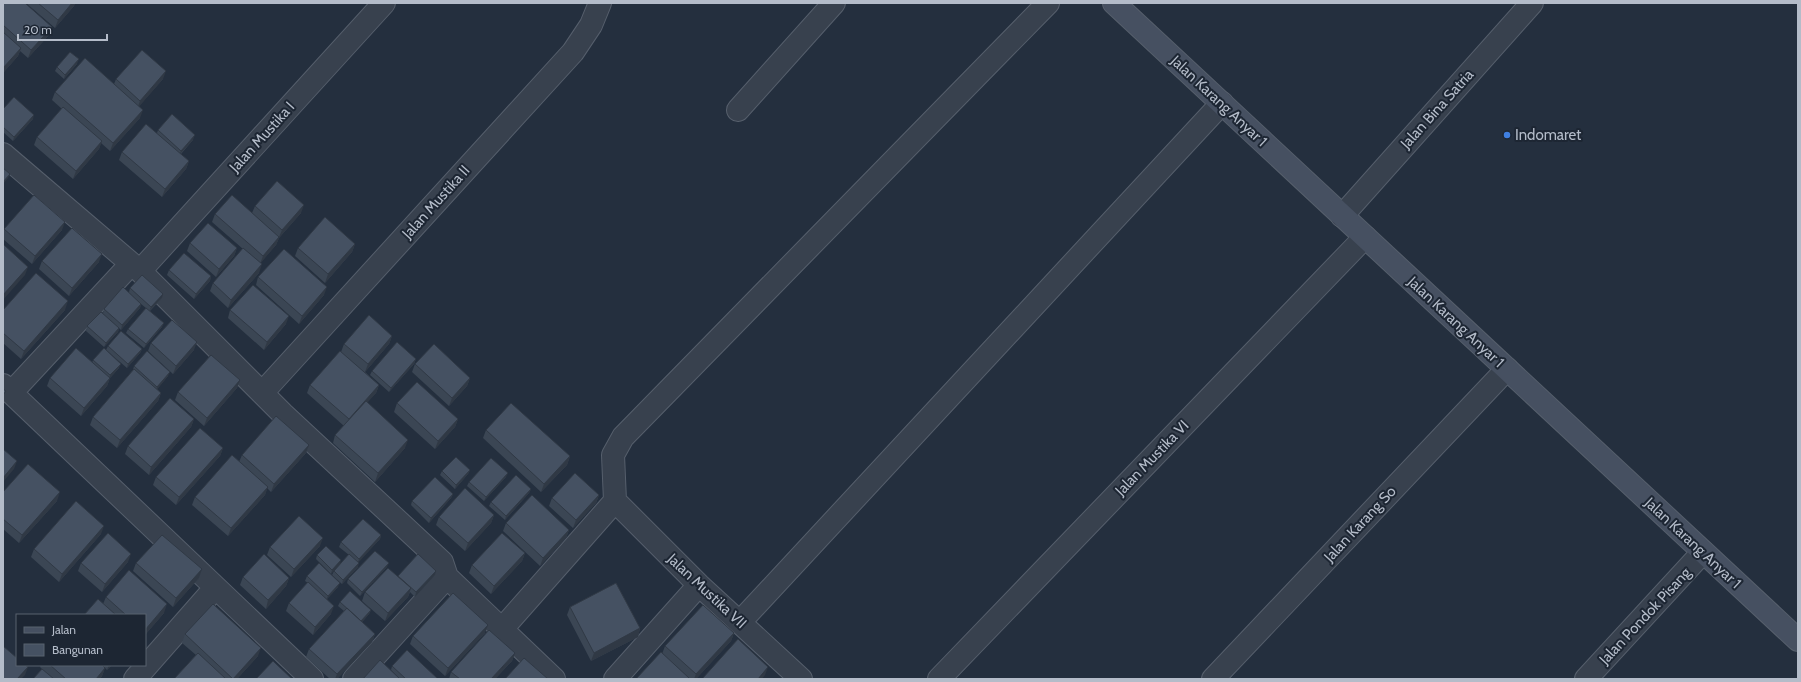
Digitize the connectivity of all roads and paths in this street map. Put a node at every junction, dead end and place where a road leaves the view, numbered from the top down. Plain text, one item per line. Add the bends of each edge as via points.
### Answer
1 (384, 3) edge
2 (600, 3) edge
3 (834, 3) edge
4 (1048, 3) edge
5 (1114, 3) edge
6 (1532, 3) edge
7 (1222, 103) junction
8 (738, 110) dead end
9 (3, 154) edge
10 (1342, 216) junction
11 (1365, 237) junction
12 (135, 268) junction
13 (1507, 369) junction
14 (7, 389) edge
15 (262, 393) junction
16 (615, 501) junction
17 (1704, 552) junction
18 (447, 577) junction
19 (699, 585) junction
20 (215, 588) junction
21 (740, 622) junction
22 (502, 629) junction
23 (1798, 640) edge
24 (135, 679) edge
25 (312, 679) edge
26 (354, 679) edge
27 (554, 679) edge
28 (615, 679) edge
29 (801, 679) edge
30 (939, 679) edge
31 (1213, 679) edge
32 (1586, 679) edge

1 - 12 street, Jalan Mustika I
2 - 15 street, Jalan Mustika II via 591,25 573,52
3 - 8 street
4 - 16 street via 623,437 613,455
5 - 7 main road, Jalan Karang Anyar 1
6 - 10 street, Jalan Bina Satria
7 - 10 main road, Jalan Karang Anyar 1
7 - 21 street
9 - 12 street
10 - 11 main road, Jalan Karang Anyar 1
11 - 13 main road, Jalan Karang Anyar 1
11 - 30 street, Jalan Mustika VI
12 - 14 street, Jalan Mustika I
12 - 15 street
13 - 17 main road, Jalan Karang Anyar 1
13 - 31 street, Jalan Karang So
14 - 20 street
15 - 18 street via 442,562
16 - 19 street, Jalan Mustika VII
16 - 22 street
17 - 23 main road, Jalan Karang Anyar 1
17 - 32 street, Jalan Pondok Pisang
18 - 22 street
18 - 26 street
19 - 21 street, Jalan Mustika VII
19 - 28 street
20 - 24 street
20 - 25 street
21 - 29 street, Jalan Mustika VII
22 - 27 street

